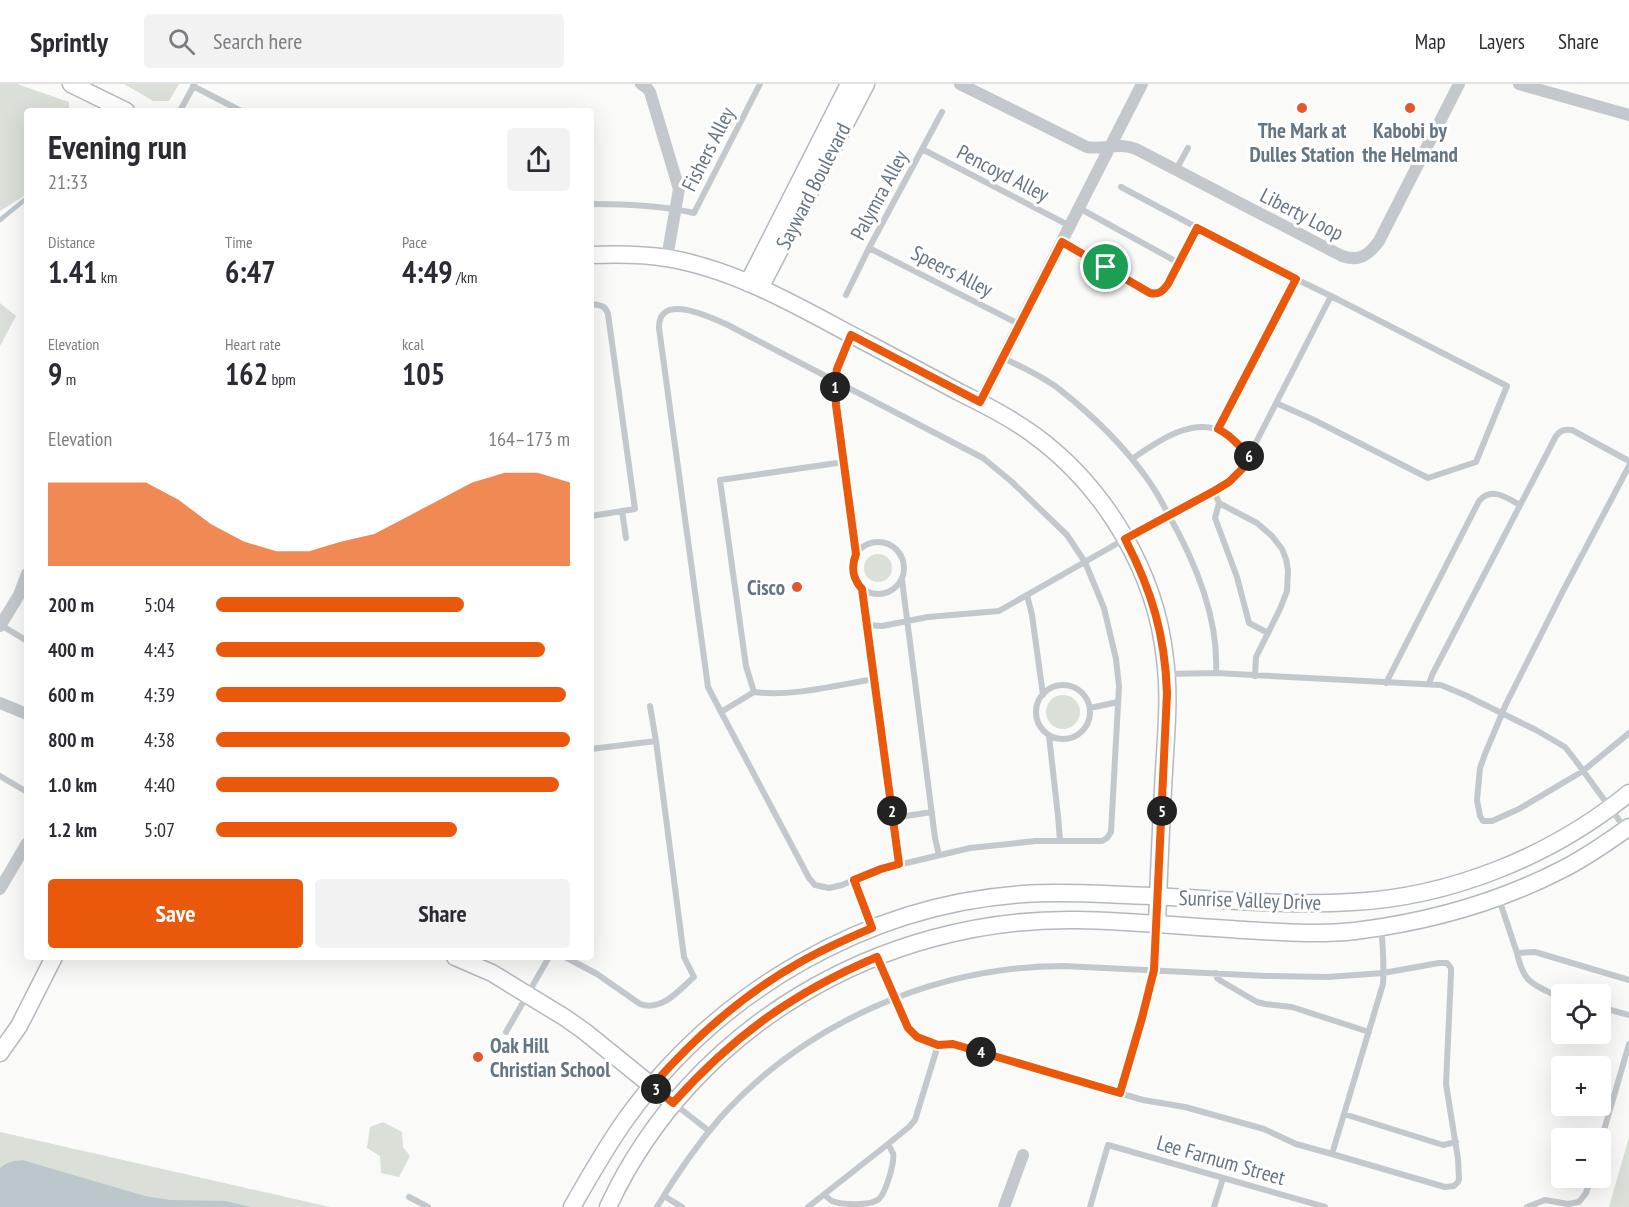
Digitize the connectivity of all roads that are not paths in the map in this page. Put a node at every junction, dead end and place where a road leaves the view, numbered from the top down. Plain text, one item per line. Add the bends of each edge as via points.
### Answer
1 (71, 84) edge
2 (641, 84) edge
3 (760, 84) edge
4 (849, 84) edge
5 (866, 84) edge
6 (960, 84) edge
7 (1142, 84) edge
8 (1459, 84) edge
9 (1519, 84) edge
10 (194, 85) edge
11 (982, 89) edge
12 (120, 108) edge
13 (182, 108) edge
14 (236, 108) edge
15 (942, 112) dead end
16 (1629, 115) edge
17 (1112, 142) junction
18 (1188, 148) dead end
19 (922, 149) junction
20 (1176, 170) junction
21 (1120, 187) dead end
22 (594, 204) edge
23 (1079, 208) junction
24 (677, 209) junction
25 (1070, 226) junction
26 (1197, 228) junction
27 (1062, 242) junction
28 (869, 248) junction
29 (594, 255) edge
30 (667, 258) junction
31 (1179, 263) junction
32 (1296, 279) junction
33 (754, 286) junction
34 (846, 295) dead end
35 (1331, 296) junction
36 (594, 304) edge
37 (1020, 324) junction
38 (851, 335) junction
39 (1003, 358) junction
40 (835, 381) junction
41 (980, 402) junction
42 (1276, 403) junction
43 (1218, 429) junction
44 (1250, 454) junction
45 (1132, 459) junction
46 (1629, 461) edge
47 (844, 462) junction
48 (1629, 466) edge
49 (1214, 491) junction
50 (1219, 503) junction
51 (1521, 505) junction
52 (622, 511) junction
53 (1169, 515) junction
54 (594, 516) edge
55 (626, 538) dead end
56 (1125, 539) junction
57 (856, 554) junction
58 (1085, 562) junction
59 (902, 580) junction
60 (24, 582) edge
61 (862, 589) junction
62 (1028, 594) junction
63 (907, 621) junction
64 (1, 625) edge
65 (867, 625) junction
66 (1268, 633) junction
67 (24, 638) edge
68 (1216, 673) junction
69 (1167, 674) junction
70 (1255, 676) junction
71 (875, 679) junction
72 (1386, 683) junction
73 (1429, 684) junction
74 (754, 692) junction
75 (1043, 695) junction
76 (1118, 702) junction
77 (0, 703) edge
78 (650, 706) dead end
79 (1090, 708) junction
80 (721, 712) junction
81 (24, 713) edge
82 (1502, 714) junction
83 (1629, 733) edge
84 (1049, 736) junction
85 (656, 741) junction
86 (594, 749) edge
87 (1583, 771) junction
88 (0, 776) edge
89 (24, 790) edge
90 (1629, 793) edge
91 (1610, 809) junction
92 (932, 812) junction
93 (893, 818) junction
94 (1628, 831) edge
95 (1059, 840) junction
96 (24, 848) edge
97 (939, 855) junction
98 (899, 864) junction
99 (854, 880) junction
100 (0, 889) edge
101 (1158, 897) junction
102 (1498, 897) junction
103 (1157, 924) junction
104 (1380, 927) junction
105 (872, 928) junction
106 (1517, 953) junction
107 (877, 957) junction
108 (52, 960) edge
109 (462, 960) edge
110 (547, 960) edge
111 (571, 960) edge
112 (1154, 970) junction
113 (1216, 973) junction
114 (1383, 973) junction
115 (1629, 980) edge
116 (1551, 993) edge
117 (528, 994) junction
118 (895, 999) junction
119 (1611, 1010) edge
120 (1629, 1016) edge
121 (506, 1032) dead end
122 (1369, 1032) junction
123 (1629, 1044) edge
124 (938, 1045) junction
125 (0, 1053) edge
126 (652, 1086) junction
127 (1120, 1093) junction
128 (673, 1103) junction
129 (1344, 1114) junction
130 (1605, 1128) edge
131 (709, 1131) junction
132 (1456, 1142) junction
133 (888, 1144) junction
134 (1332, 1154) junction
135 (1023, 1155) dead end
136 (1223, 1178) junction
137 (1588, 1188) edge
138 (825, 1195) junction
139 (664, 1196) junction
140 (409, 1197) dead end
141 (429, 1207) edge
142 (572, 1207) edge
143 (608, 1207) edge
144 (657, 1207) edge
145 (682, 1207) edge
146 (808, 1207) edge
147 (1004, 1207) edge
148 (1090, 1207) edge
149 (1214, 1207) edge
150 (1325, 1207) edge
151 (1527, 1207) edge

1 - 12 main road
2 - 24 street via 650,92 678,182
3 - 24 lane, Fishers Alley via 694,213
4 - 33 main road, Sayward Boulevard
5 - 33 main road, Sayward Boulevard
6 - 11 street, Liberty Loop
7 - 17 street
8 - 20 street, Liberty Loop via 1379,241 1359,258 1342,256
9 - 16 street
10 - 13 lane
10 - 14 lane
11 - 17 street, Liberty Loop via 1087,147
15 - 19 lane, Palymra Alley
17 - 20 street, Liberty Loop via 1131,147
17 - 23 street
18 - 20 lane
19 - 25 lane, Pencoyd Alley
19 - 28 lane, Palymra Alley
21 - 26 lane
22 - 24 lane
23 - 25 street
23 - 31 lane
24 - 30 street
25 - 27 street
26 - 31 lane
26 - 32 lane
27 - 31 lane via 1150,293 1163,292
27 - 37 street
28 - 34 lane, Palymra Alley
28 - 37 lane, Speers Alley
29 - 30 main road
30 - 33 main road via 708,268
32 - 35 lane
32 - 43 lane
33 - 38 main road
35 - 42 lane
35 - 42 lane via 1507,386 1476,462 1428,478
36 - 52 lane via 603,306 608,314 635,509
37 - 39 street
38 - 40 lane
38 - 41 main road
39 - 41 street
39 - 45 lane via 1058,388
40 - 47 lane
40 - 58 lane via 983,458 1067,535
40 - 80 lane via 707,316 674,308 665,310 660,317 708,687
41 - 56 main road via 1035,436 1069,465 1099,499
42 - 44 lane
43 - 44 lane
43 - 45 lane via 1202,426 1181,431 1152,444
44 - 49 lane via 1243,468
45 - 53 lane
46 - 51 lane via 1572,430 1561,431
47 - 57 lane
47 - 74 lane via 720,480 746,666
48 - 82 lane
49 - 50 lane
49 - 53 lane
50 - 66 lane via 1215,518 1237,576 1249,623
50 - 66 lane via 1265,528 1286,559 1287,591
51 - 72 lane via 1493,493 1479,501
51 - 73 lane
52 - 54 lane
52 - 55 lane
53 - 56 lane
53 - 68 lane via 1203,590 1214,638
56 - 58 lane
56 - 69 main road via 1151,598 1163,639
57 - 59 lane via 870,543 888,544 901,555
57 - 61 lane via 854,576
58 - 62 lane
58 - 76 lane via 1111,633
59 - 61 lane via 884,593
59 - 63 lane
60 - 64 street
61 - 65 lane
62 - 63 lane via 999,611
62 - 75 lane
63 - 65 lane
63 - 92 lane
64 - 67 lane
65 - 71 lane
66 - 70 lane via 1256,657
68 - 69 lane
68 - 70 lane
69 - 101 main road
70 - 72 lane
71 - 74 lane via 789,692
71 - 93 lane
72 - 73 lane
73 - 82 lane via 1441,685
74 - 80 lane
75 - 79 lane via 1051,688 1071,686 1085,696
75 - 84 lane via 1036,706 1036,717
76 - 79 lane
76 - 95 lane via 1111,832 1101,841
77 - 81 street
78 - 85 lane
79 - 84 lane via 1087,724 1074,737 1064,740
80 - 99 lane via 809,879 824,888
82 - 87 lane via 1561,744
82 - 87 lane via 1480,768 1477,800 1483,821 1492,821 1519,808
83 - 87 lane
84 - 95 lane
85 - 86 lane
85 - 111 lane via 684,957 694,977 670,998 652,1007 640,1004
87 - 91 lane
88 - 89 lane
90 - 91 main road, Sunrise Valley Drive
91 - 94 lane
91 - 101 main road, Sunrise Valley Drive via 1544,849 1508,865 1456,884 1395,898 1312,904
92 - 93 lane
92 - 97 lane
93 - 98 lane
94 - 102 main road, Sunrise Valley Drive via 1567,867
95 - 97 lane via 1001,844
96 - 100 street
97 - 98 lane
98 - 99 lane
99 - 105 lane
101 - 103 main road
101 - 105 main road, Sunrise Valley Drive via 1077,893 998,896 945,905
102 - 104 main road, Sunrise Valley Drive via 1430,918
102 - 106 lane
103 - 104 main road, Sunrise Valley Drive via 1294,933
103 - 107 main road, Sunrise Valley Drive via 1018,922 950,933
103 - 112 lane
104 - 114 lane
105 - 126 main road, Sunrise Valley Drive via 798,964 753,992 694,1041
106 - 115 lane via 1535,952
106 - 116 lane via 1529,982
107 - 118 lane
107 - 128 main road, Sunrise Valley Drive via 829,979 761,1021
108 - 125 main road via 19,1026
109 - 117 main road
110 - 117 lane
112 - 113 lane
112 - 118 lane via 1039,966 987,971
112 - 127 lane
113 - 114 lane via 1328,977
113 - 122 lane via 1221,981 1257,1002 1292,1007
114 - 122 lane
114 - 132 lane via 1443,962 1451,968 1446,1084
117 - 121 lane
117 - 126 main road via 584,1031
118 - 124 lane via 908,1028 917,1037
118 - 131 lane via 844,1022 788,1057
119 - 120 lane
122 - 129 lane
123 - 130 lane
124 - 127 lane via 953,1044
124 - 133 lane via 915,1120
126 - 128 main road
126 - 142 main road, Sunrise Valley Drive via 615,1134
127 - 134 lane via 1264,1129 1296,1144
128 - 131 lane
128 - 143 main road, Sunrise Valley Drive via 636,1153
129 - 132 lane via 1443,1145
129 - 134 lane
131 - 139 lane
132 - 134 lane via 1459,1179 1449,1188
133 - 138 lane
133 - 138 lane via 893,1158 880,1198 867,1203 843,1203 831,1201
135 - 147 street
136 - 148 lane, Lee Farnum Street via 1108,1145
136 - 149 lane
136 - 150 lane, Lee Farnum Street
137 - 151 lane via 1579,1202 1545,1200
138 - 146 lane
139 - 144 lane
139 - 145 lane
140 - 141 lane

